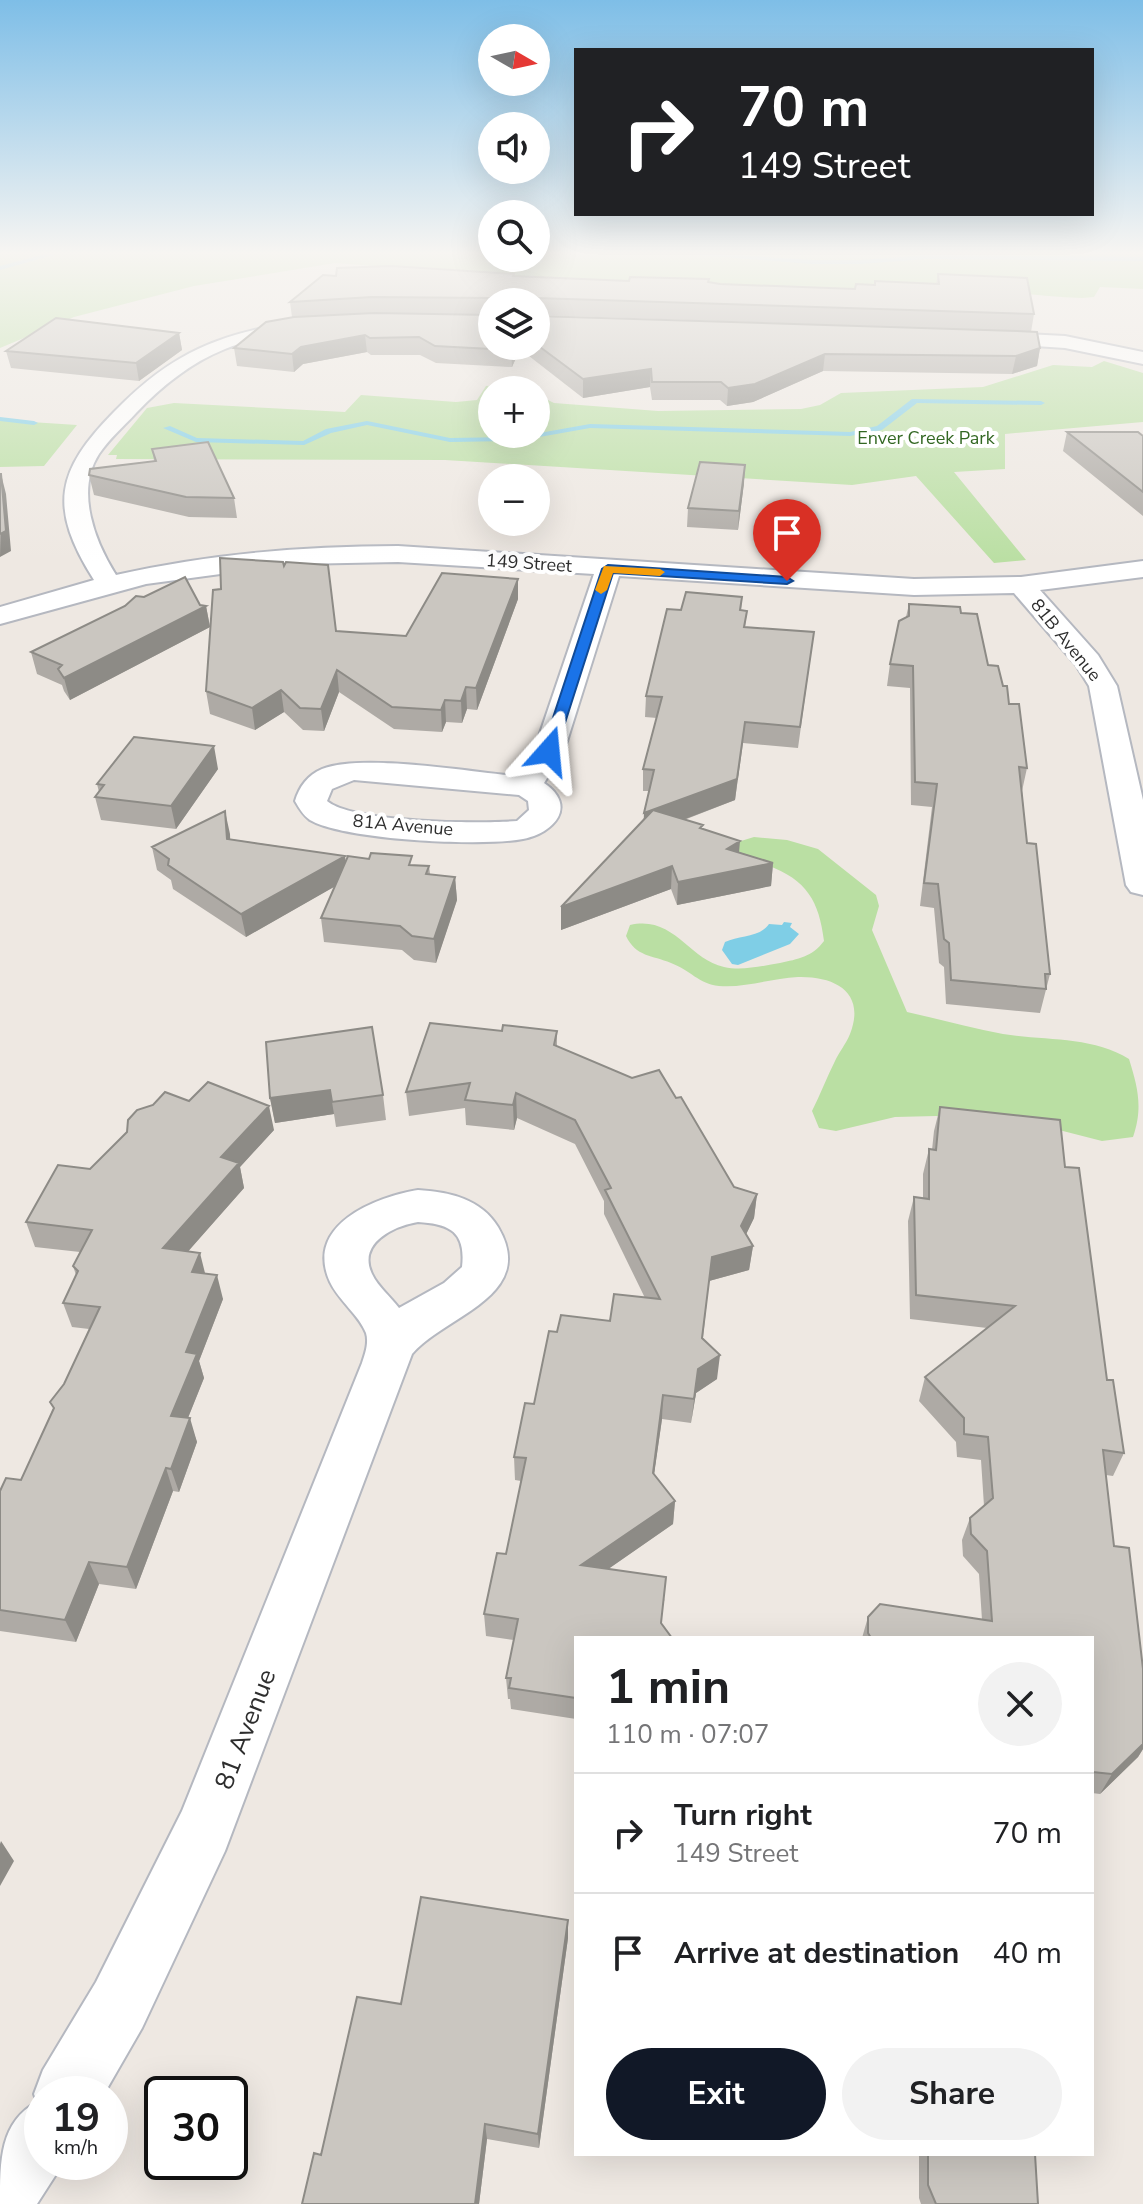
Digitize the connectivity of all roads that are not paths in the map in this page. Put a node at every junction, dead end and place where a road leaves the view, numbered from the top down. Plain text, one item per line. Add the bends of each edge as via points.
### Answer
1 (192, 356) edge
2 (608, 569) junction
3 (1143, 569) edge
4 (108, 582) junction
5 (1021, 585) junction
6 (0, 616) edge
7 (526, 786) junction
8 (1143, 885) edge
9 (389, 1349) dead end
10 (78, 2076) edge
11 (24, 2162) edge
12 (0, 2199) edge

1 - 4 street via 163,374 105,433 83,464 78,507 92,554
2 - 4 street, 149 Street via 340,554 226,562
2 - 5 street, 149 Street via 860,585
2 - 7 street via 549,751
3 - 5 street, 149 Street
4 - 6 street, 149 Street
5 - 8 street, 81B Avenue via 1088,661 1103,686
7 - 7 street, 81A Avenue via 354,771 320,783 311,801 320,812 341,820 506,832 530,827 544,815 543,795
9 - 10 street, 81 Avenue via 209,1818 119,2005
11 - 12 street

